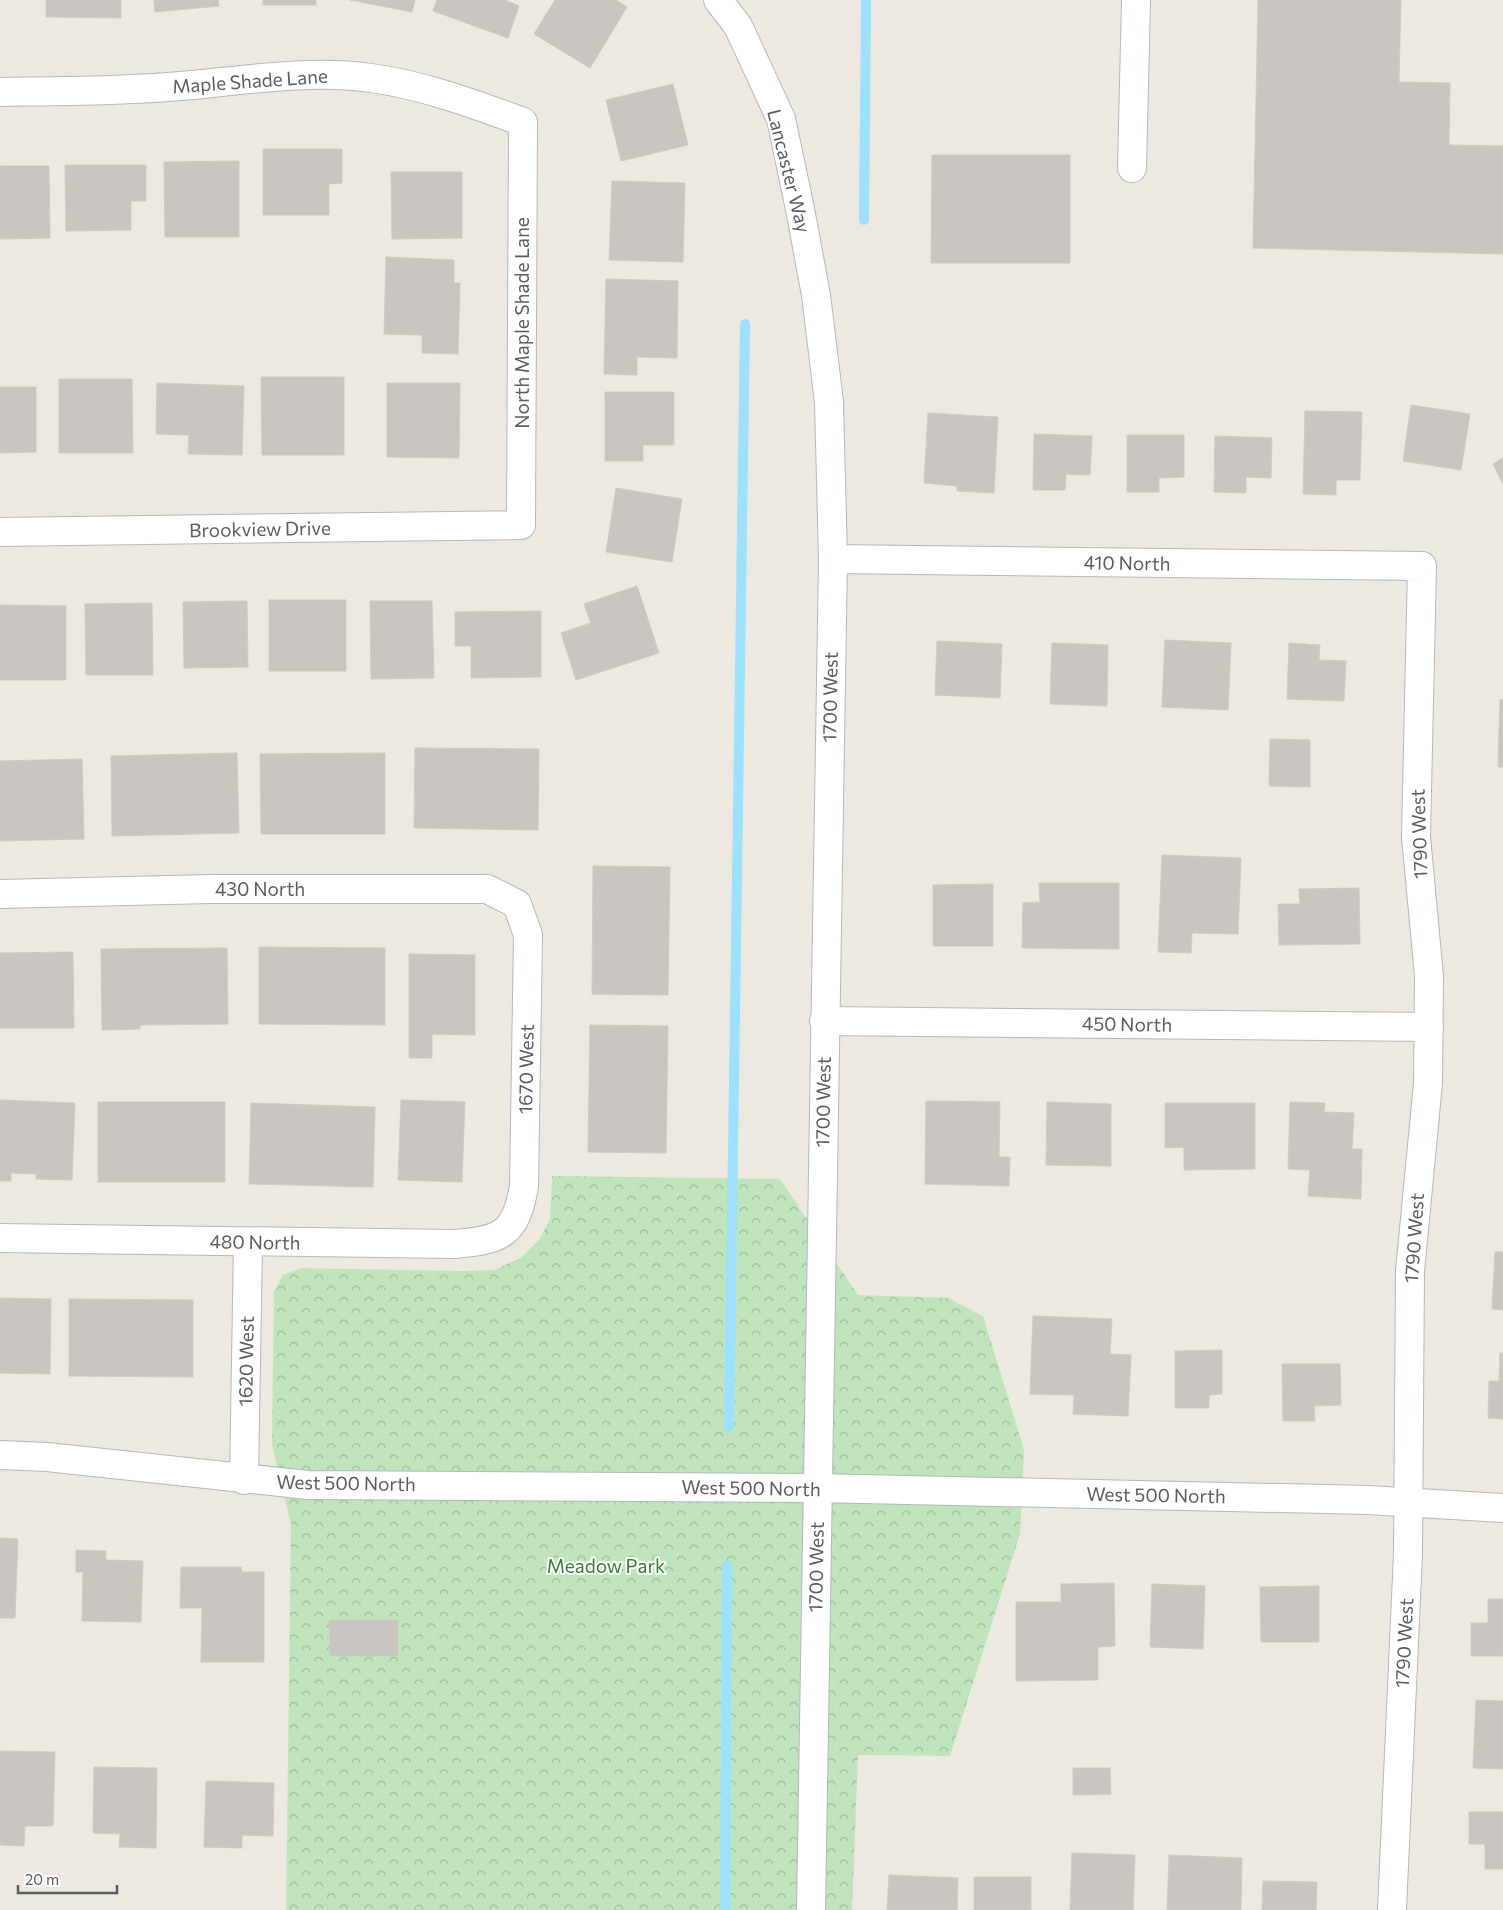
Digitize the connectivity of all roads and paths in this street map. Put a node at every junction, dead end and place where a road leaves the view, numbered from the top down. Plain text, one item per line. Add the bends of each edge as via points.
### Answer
1 (718, 0) edge
2 (1136, 0) edge
3 (0, 92) edge
4 (523, 122) joint
5 (1132, 168) dead end
6 (816, 295) joint
7 (521, 525) joint
8 (0, 532) edge
9 (833, 560) junction
10 (1422, 566) joint
11 (0, 894) edge
12 (517, 904) joint
13 (824, 1021) junction
14 (1429, 1027) junction
15 (507, 1232) joint
16 (0, 1238) edge
17 (248, 1242) junction
18 (0, 1455) edge
19 (244, 1480) junction
20 (817, 1488) junction
21 (1410, 1502) junction
22 (1503, 1508) edge
23 (811, 1910) edge
24 (1392, 1910) edge

1 - 6 street, Lancaster Way via 738,26 780,119
2 - 5 street
3 - 4 street, Maple Shade Lane via 192,85 315,73 372,78 444,94
4 - 7 street, North Maple Shade Lane
6 - 9 street, 1700 West via 829,402
7 - 8 street, Brookview Drive
9 - 10 street, 410 North
9 - 13 street, 1700 West
10 - 14 street, 1790 West via 1416,837
11 - 12 street, 430 North via 211,889 487,889
12 - 15 street, 1670 West via 528,935 524,1186 520,1208
13 - 14 street, 450 North
13 - 20 street, 1700 West
14 - 21 street, 1790 West via 1428,1083 1410,1271
15 - 17 street, 480 North via 483,1242 454,1244
16 - 17 street, 480 North
17 - 19 street, 1620 West
18 - 19 street, West 500 North via 47,1457
19 - 20 street, West 500 North via 308,1484
20 - 21 street, West 500 North
20 - 23 street, 1700 West
21 - 22 street, West 500 North
21 - 24 street, 1790 West

